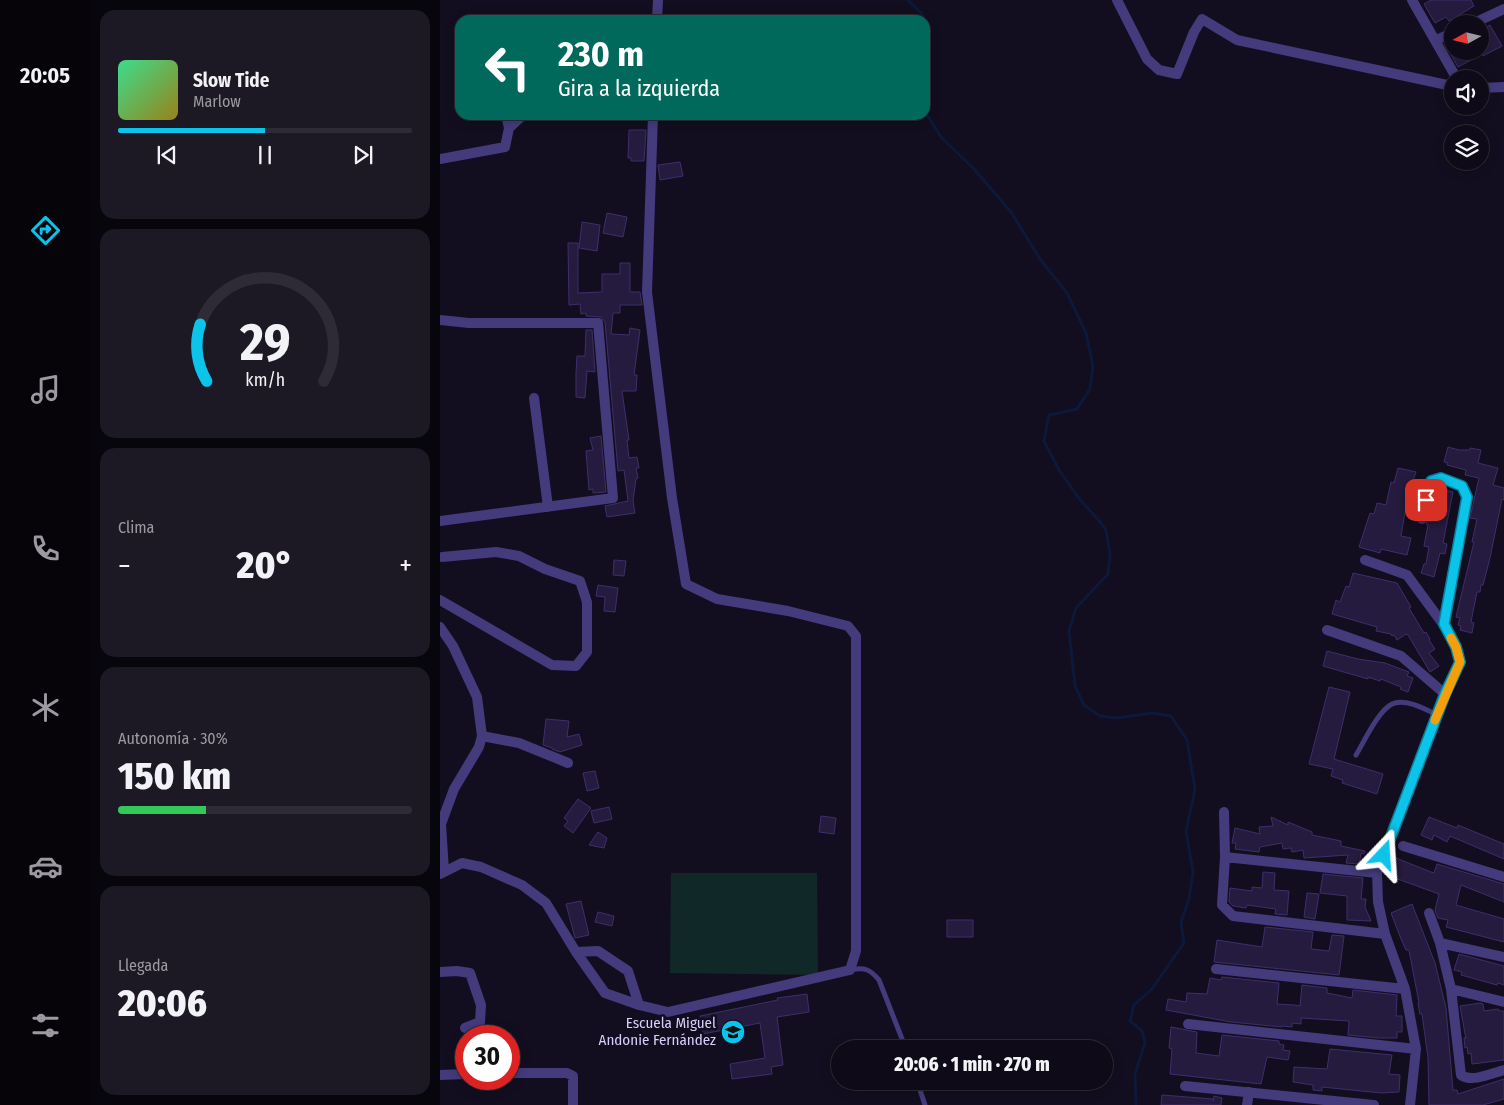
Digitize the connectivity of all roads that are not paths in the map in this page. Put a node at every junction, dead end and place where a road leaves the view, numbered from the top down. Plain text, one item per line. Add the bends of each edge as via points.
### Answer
1 (658, 0) edge
2 (1117, 0) edge
3 (1417, 1) edge
4 (1504, 9) edge
5 (657, 15) edge
6 (1489, 16) edge
7 (1444, 36) edge
8 (1436, 40) junction
9 (1453, 70) edge
10 (1444, 84) edge
11 (1504, 87) edge
12 (1489, 88) edge
13 (507, 120) edge
14 (518, 120) edge
15 (653, 120) edge
16 (509, 128) junction
17 (440, 159) edge
18 (440, 320) edge
19 (534, 398) dead end
20 (548, 507) junction
21 (1422, 519) dead end
22 (440, 521) edge
23 (441, 558) edge
24 (1365, 560) dead end
25 (440, 600) edge
26 (1444, 624) junction
27 (440, 627) edge
28 (1327, 630) dead end
29 (1445, 694) junction
30 (1437, 715) junction
31 (482, 736) junction
32 (1356, 755) dead end
33 (568, 763) dead end
34 (1224, 812) dead end
35 (1403, 846) dead end
36 (1224, 857) junction
37 (442, 873) edge
38 (1377, 873) junction
39 (1504, 877) edge
40 (1429, 913) dead end
41 (1385, 934) junction
42 (1440, 942) junction
43 (576, 952) junction
44 (1504, 957) edge
45 (1216, 968) dead end
46 (850, 970) junction
47 (440, 972) edge
48 (1405, 989) junction
49 (1451, 989) junction
50 (1504, 1002) edge
51 (639, 1005) junction
52 (1188, 1024) dead end
53 (473, 1025) edge
54 (902, 1040) edge
55 (1416, 1049) junction
56 (1504, 1070) edge
57 (520, 1073) edge
58 (455, 1074) edge
59 (440, 1075) edge
60 (1185, 1086) dead end
61 (920, 1090) edge
62 (1249, 1092) junction
63 (1309, 1102) edge
64 (574, 1105) edge
65 (925, 1105) edge
66 (1247, 1105) edge
67 (1369, 1105) edge
68 (1410, 1105) edge

1 - 5 street
2 - 10 street via 1147,59 1159,70 1177,74 1202,19 1237,40
3 - 8 street
4 - 6 street
7 - 8 street
8 - 9 street
11 - 12 street
13 - 16 street
14 - 16 street
15 - 46 street via 648,292 672,498 686,584 717,599 788,611 848,626 856,636 856,951
16 - 17 street via 505,147
18 - 20 street via 598,323 613,498
19 - 20 street
20 - 22 street
21 - 26 street via 1431,481 1441,478 1462,486 1467,497
23 - 25 street via 496,552 519,556 580,581 587,602 587,652 576,666 552,665
24 - 26 street via 1407,575
26 - 29 street via 1460,662
27 - 31 street via 477,696
28 - 29 street via 1401,656
29 - 30 street
30 - 32 lane via 1405,703 1392,704 1383,712
30 - 38 street
31 - 33 street via 519,743
31 - 37 street via 454,789 441,824
34 - 36 street
35 - 39 street
36 - 38 street
36 - 41 street via 1222,905 1232,916
37 - 43 street via 462,863 481,867 522,885 546,903
38 - 41 street via 1378,902
40 - 42 street
41 - 48 street
42 - 44 street
42 - 49 street
43 - 51 street via 605,993
43 - 51 street via 598,951 628,971
45 - 48 street
46 - 51 street via 668,1012
46 - 54 lane via 863,968 879,980
47 - 53 street via 470,973 481,1005 480,1022
48 - 55 street
49 - 50 street
49 - 56 street via 1461,1075 1473,1078
52 - 55 street
55 - 68 street
57 - 64 street via 567,1073 573,1076
58 - 59 street
60 - 62 street
61 - 65 lane
62 - 63 street
62 - 66 street
63 - 67 street

